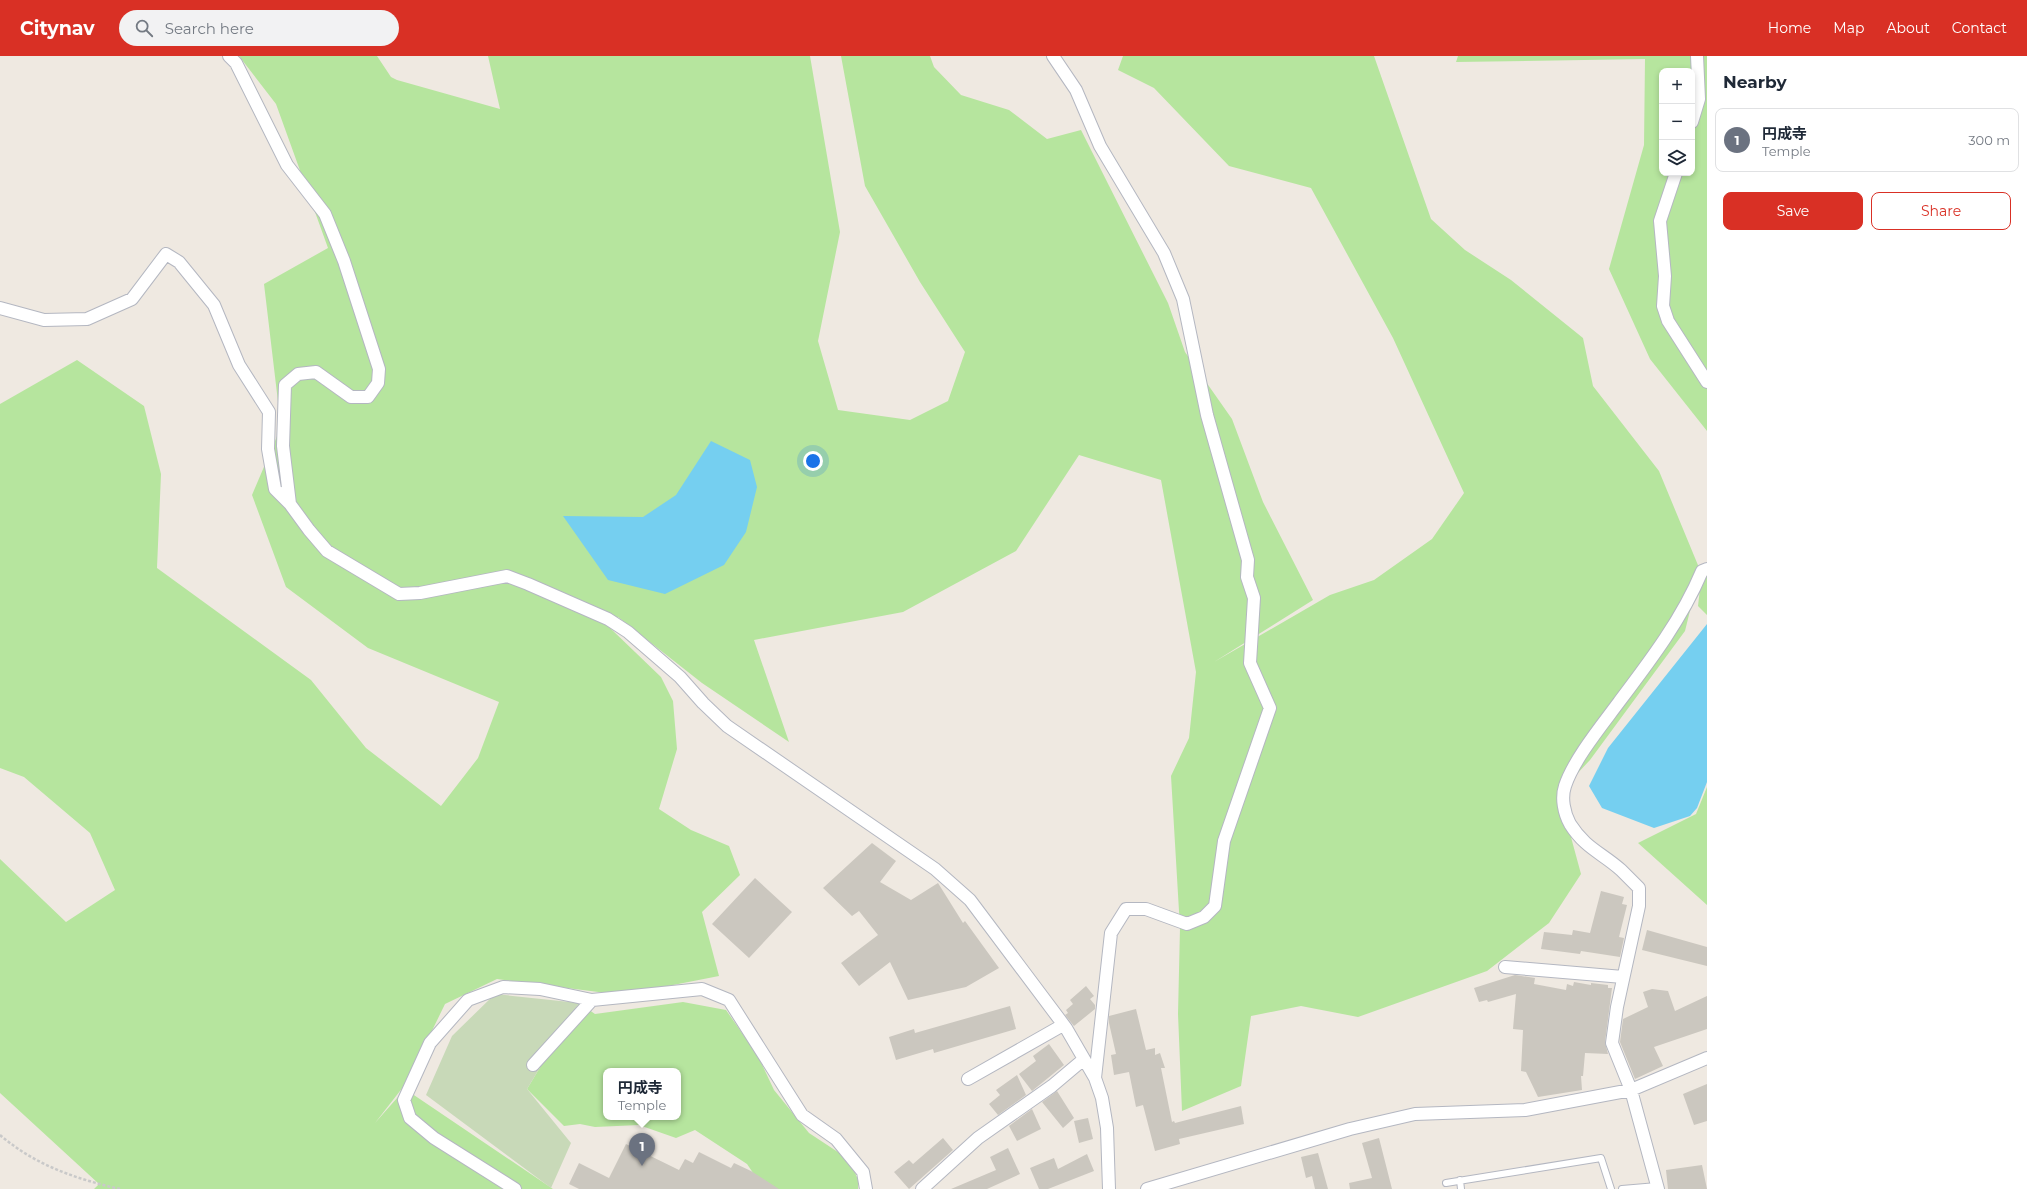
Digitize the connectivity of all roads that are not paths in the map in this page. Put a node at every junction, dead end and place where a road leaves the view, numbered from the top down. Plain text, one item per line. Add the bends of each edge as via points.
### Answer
1 (229, 56) edge
2 (1053, 56) edge
3 (1698, 56) edge
4 (1695, 112) edge
5 (1675, 176) edge
6 (0, 308) edge
7 (1707, 382) edge
8 (290, 504) junction
9 (1707, 569) edge
10 (1505, 967) dead end
11 (1623, 977) junction
12 (592, 1000) junction
13 (1063, 1025) junction
14 (1707, 1058) edge
15 (1084, 1059) junction
16 (533, 1065) dead end
17 (1095, 1078) junction
18 (968, 1079) dead end
19 (1630, 1090) junction
20 (1460, 1180) junction
21 (1446, 1183) dead end
22 (1657, 1187) edge
23 (515, 1189) edge
24 (866, 1189) edge
25 (922, 1189) edge
26 (1109, 1189) edge
27 (1146, 1189) edge
28 (1461, 1189) edge
29 (1611, 1189) edge
30 (1622, 1189) edge

1 - 8 street via 236,63 287,165 325,214 344,261 379,369 378,383 368,397 351,397 316,372 298,374 285,385 283,446
2 - 17 street via 1076,90 1100,146 1164,253 1184,299 1207,415 1248,560 1247,577 1254,598 1250,663 1270,708 1224,841 1215,906 1204,917 1187,924 1146,909 1126,909 1111,932
3 - 4 street via 1699,99
5 - 7 street via 1660,221 1665,276 1663,306 1668,321
6 - 8 street via 44,320 87,319 132,299 166,254 179,262 214,305 238,365 269,412 268,449 275,489
8 - 13 street via 327,551 399,594 420,593 507,576 608,619 628,632 680,677 727,726 935,869 970,900
9 - 11 street via 1702,571 1692,595 1653,657 1598,730 1565,786 1562,800 1570,823 1586,845 1621,870 1638,888 1639,906
10 - 11 street
11 - 19 street via 1612,1043
12 - 16 street
12 - 23 street via 540,989 503,987 468,1000 430,1043 404,1100 410,1118 434,1138
12 - 24 street via 702,989 729,1000 802,1115 836,1139 863,1172
13 - 15 street
13 - 18 street
14 - 19 street
15 - 17 street
15 - 25 street via 1052,1086 978,1138
17 - 26 street via 1102,1098 1107,1128
19 - 22 street
19 - 27 street via 1525,1110 1415,1114 1350,1129
20 - 21 lane
20 - 28 lane
20 - 29 lane via 1601,1158
22 - 30 lane

